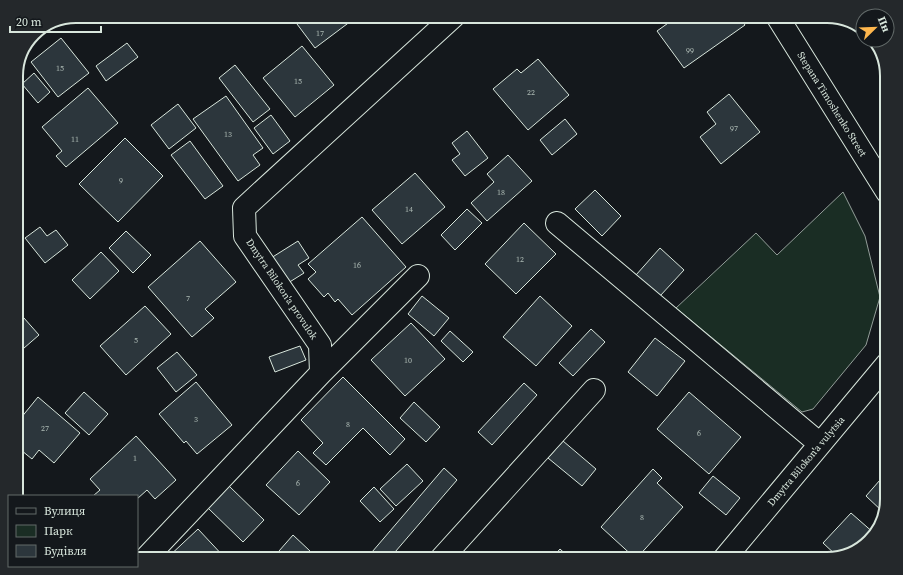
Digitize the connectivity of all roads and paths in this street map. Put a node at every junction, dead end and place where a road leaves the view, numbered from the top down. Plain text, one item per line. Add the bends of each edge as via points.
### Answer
1 (446, 23) edge
2 (781, 23) edge
3 (880, 181) edge
4 (558, 223) dead end
5 (418, 276) dead end
6 (880, 372) edge
7 (322, 373) junction
8 (594, 390) dead end
9 (820, 444) junction
10 (152, 552) edge
11 (447, 552) edge
12 (730, 552) edge

1 - 7 street, Dmytra Bilokon'a provulok via 244,208 245,236 320,345
2 - 3 street, Stepana Timoshenko Street
4 - 9 street
5 - 7 street
6 - 9 street, Dmytra Bilokon'a vulytsia
7 - 10 street
8 - 11 street
9 - 12 street, Dmytra Bilokon'a vulytsia

